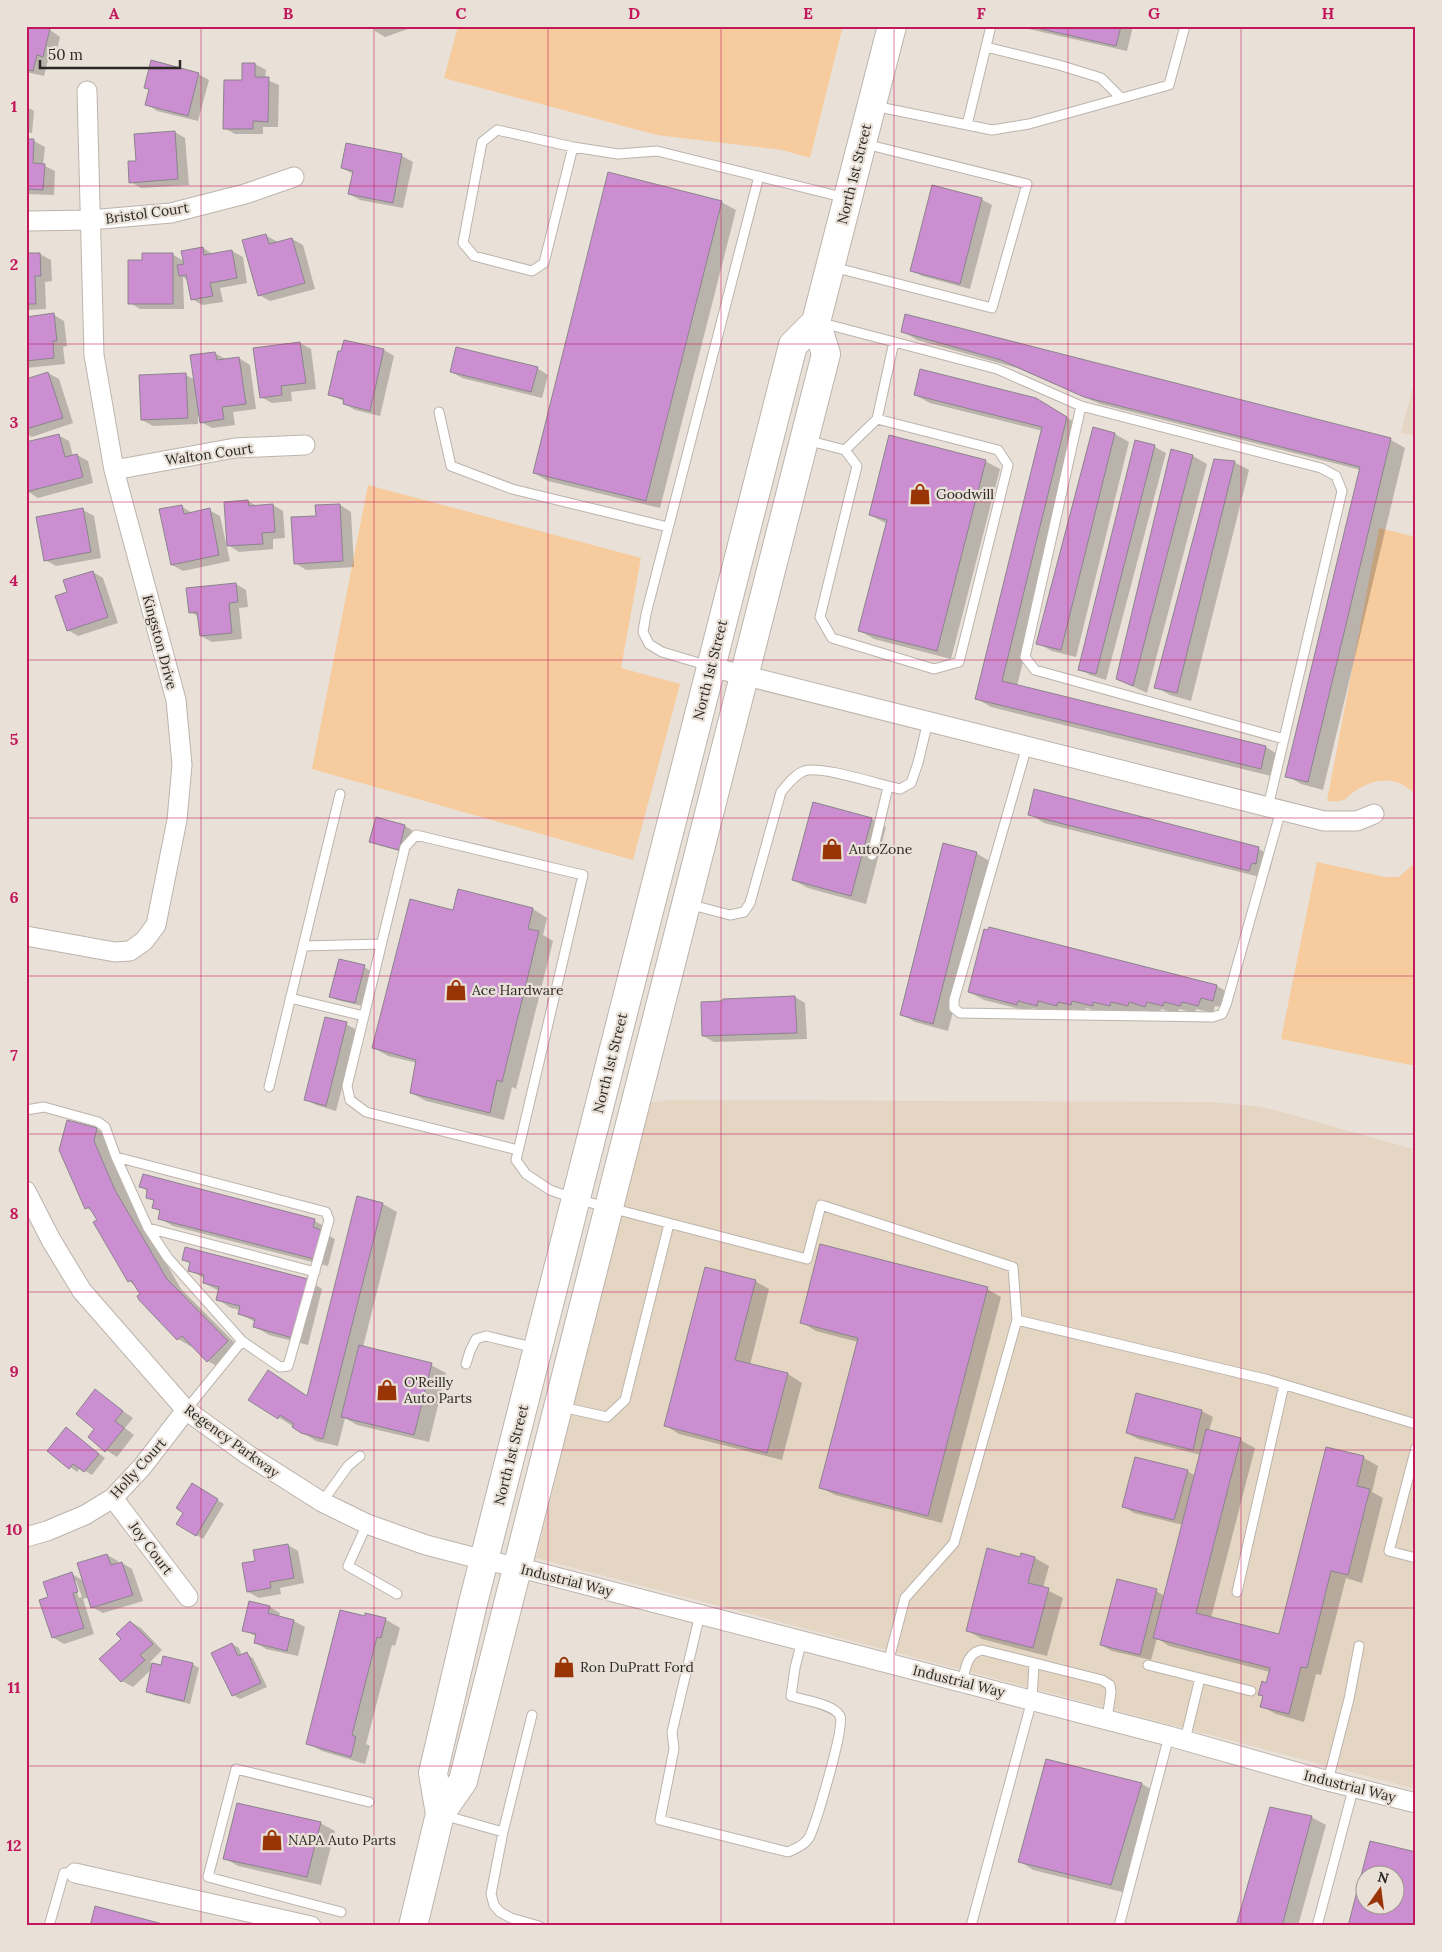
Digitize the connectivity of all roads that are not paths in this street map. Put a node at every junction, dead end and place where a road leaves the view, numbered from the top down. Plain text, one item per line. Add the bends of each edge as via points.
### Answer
1 (892, 26) edge
2 (991, 26) edge
3 (1185, 26) edge
4 (986, 47) junction
5 (86, 91) dead end
6 (1121, 98) junction
7 (872, 105) junction
8 (967, 124) junction
9 (862, 143) junction
10 (573, 147) junction
11 (759, 176) junction
12 (294, 177) dead end
13 (848, 199) junction
14 (90, 220) junction
15 (26, 221) edge
16 (831, 267) junction
17 (816, 322) junction
18 (894, 342) junction
19 (1081, 406) junction
20 (439, 412) dead end
21 (877, 419) junction
22 (804, 439) junction
23 (305, 445) dead end
24 (845, 450) junction
25 (114, 470) junction
26 (668, 527) junction
27 (711, 667) junction
28 (744, 675) junction
29 (928, 721) junction
30 (1284, 738) junction
31 (1027, 746) junction
32 (888, 787) junction
33 (340, 794) dead end
34 (1274, 809) junction
35 (1374, 814) dead end
36 (872, 855) dead end
37 (686, 903) junction
38 (26, 936) edge
39 (381, 944) junction
40 (303, 946) junction
41 (290, 998) junction
42 (364, 1016) junction
43 (269, 1087) dead end
44 (26, 1110) edge
45 (518, 1150) junction
46 (116, 1157) junction
47 (26, 1191) edge
48 (576, 1200) junction
49 (609, 1209) junction
50 (669, 1224) junction
51 (148, 1228) junction
52 (315, 1272) junction
53 (1017, 1320) junction
54 (242, 1341) junction
55 (538, 1349) junction
56 (466, 1364) dead end
57 (1284, 1385) junction
58 (559, 1406) junction
59 (186, 1410) junction
60 (1416, 1424) edge
61 (1416, 1448) edge
62 (360, 1456) dead end
63 (113, 1498) junction
64 (322, 1502) junction
65 (367, 1524) junction
66 (26, 1537) edge
67 (1416, 1558) edge
68 (501, 1564) junction
69 (1237, 1592) dead end
70 (397, 1594) dead end
71 (188, 1597) dead end
72 (700, 1614) junction
73 (802, 1640) junction
74 (1359, 1646) dead end
75 (1034, 1663) junction
76 (888, 1664) junction
77 (1148, 1665) dead end
78 (1200, 1678) junction
79 (962, 1682) junction
80 (1251, 1690) dead end
81 (1032, 1700) junction
82 (532, 1715) dead end
83 (1107, 1719) junction
84 (1177, 1738) junction
85 (1328, 1780) junction
86 (1354, 1786) junction
87 (369, 1802) dead end
88 (1416, 1803) edge
89 (440, 1814) junction
90 (503, 1832) junction
91 (75, 1873) joint
92 (341, 1912) dead end
93 (49, 1926) edge
94 (311, 1926) edge
95 (413, 1926) edge
96 (539, 1926) edge
97 (971, 1926) edge
98 (1119, 1926) edge
99 (1317, 1926) edge

1 - 7 main road, North 1st Street
2 - 4 lane
3 - 6 lane via 1169,85
4 - 6 lane via 1101,78
4 - 8 lane
5 - 14 street, Kingston Drive
6 - 8 lane via 992,130
7 - 8 lane
7 - 9 main road, North 1st Street
9 - 13 main road, North 1st Street
9 - 16 lane via 1027,184 992,308
10 - 10 lane via 544,263 532,271 474,256 463,243 482,142 497,130
10 - 11 lane via 618,154 656,151
11 - 13 lane
11 - 26 lane
12 - 14 street, Bristol Court via 245,194 170,213
13 - 16 main road, North 1st Street
14 - 15 street, Bristol Court
14 - 25 street, Kingston Drive via 94,355
16 - 17 main road, North 1st Street
17 - 18 lane
17 - 22 main road, North 1st Street via 826,354
17 - 27 main road, North 1st Street via 793,345
18 - 19 lane via 997,369
18 - 21 lane
19 - 30 lane via 1025,657 1035,670
19 - 30 lane via 1321,468 1336,476 1342,491
20 - 26 lane via 451,466 512,489
21 - 24 lane
21 - 24 lane via 998,450 1008,465 958,662 934,669 832,638 820,617 857,466
22 - 24 lane
22 - 28 main road, North 1st Street
23 - 25 street, Walton Court via 235,448
25 - 38 street, Kingston Drive via 176,700 182,765 168,872 156,925 144,941 130,951 115,952
26 - 27 lane via 644,632 649,644 662,652
27 - 28 street
27 - 48 main road, North 1st Street
28 - 29 street
28 - 37 main road, North 1st Street
29 - 31 street
29 - 32 lane via 911,783 900,790
30 - 34 lane
31 - 34 street
31 - 34 lane via 954,1000 954,1008 960,1013 1213,1018 1222,1014
32 - 36 lane
32 - 37 lane via 821,770 805,770 781,792 750,903 744,912 730,915
33 - 40 lane
34 - 35 street via 1324,821 1357,821
37 - 49 main road, North 1st Street
39 - 40 lane
39 - 42 lane
39 - 45 lane via 404,848 416,835 583,875
40 - 41 lane
41 - 42 lane
41 - 43 lane
42 - 45 lane via 347,1086 350,1100 366,1112
44 - 46 lane via 44,1107 98,1122 105,1128
45 - 48 lane via 516,1160 526,1174 550,1190
46 - 51 lane
46 - 52 lane via 326,1212 328,1220
47 - 59 street, Regency Parkway via 82,1291
48 - 49 lane
48 - 55 main road, North 1st Street
49 - 50 lane
49 - 58 main road, North 1st Street
50 - 53 lane via 807,1259 821,1205 1013,1267
50 - 58 lane via 625,1400 607,1417
51 - 52 lane
51 - 54 lane via 168,1258
52 - 54 lane via 288,1366 280,1367
53 - 57 lane
53 - 76 lane via 954,1543 905,1598
54 - 59 lane
55 - 56 lane via 486,1336 476,1339
55 - 68 main road, North 1st Street
57 - 60 lane
57 - 69 lane
58 - 68 main road, North 1st Street
59 - 63 street, Holly Court via 142,1467
59 - 64 street, Regency Parkway
61 - 67 lane via 1389,1551
62 - 64 lane via 348,1466
63 - 66 street, Holly Court via 85,1515 47,1532
63 - 71 street, Joy Court
64 - 65 street, Regency Parkway
65 - 68 street, Regency Parkway
65 - 70 lane via 348,1566
68 - 72 street, Industrial Way
68 - 89 main road, North 1st Street via 463,1782
72 - 73 street, Industrial Way
72 - 73 lane via 672,1732 674,1749 660,1820 788,1852 809,1838 841,1726 840,1716 830,1707 791,1696
73 - 76 street, Industrial Way
74 - 85 lane
75 - 79 lane via 982,1650 974,1652 969,1657
75 - 81 lane
75 - 83 lane via 1102,1680 1110,1685
76 - 79 street, Industrial Way
77 - 78 lane
78 - 80 lane
78 - 84 lane
79 - 81 street, Industrial Way
81 - 83 street, Industrial Way
81 - 97 lane
82 - 90 lane
83 - 84 street, Industrial Way
84 - 85 street, Industrial Way
84 - 98 lane
85 - 86 street, Industrial Way
86 - 88 street, Industrial Way
86 - 99 lane
87 - 92 lane via 236,1769 208,1877
89 - 90 lane
89 - 95 main road, North 1st Street
90 - 96 lane via 491,1894 494,1905 511,1918
91 - 93 lane via 64,1872
91 - 94 street

